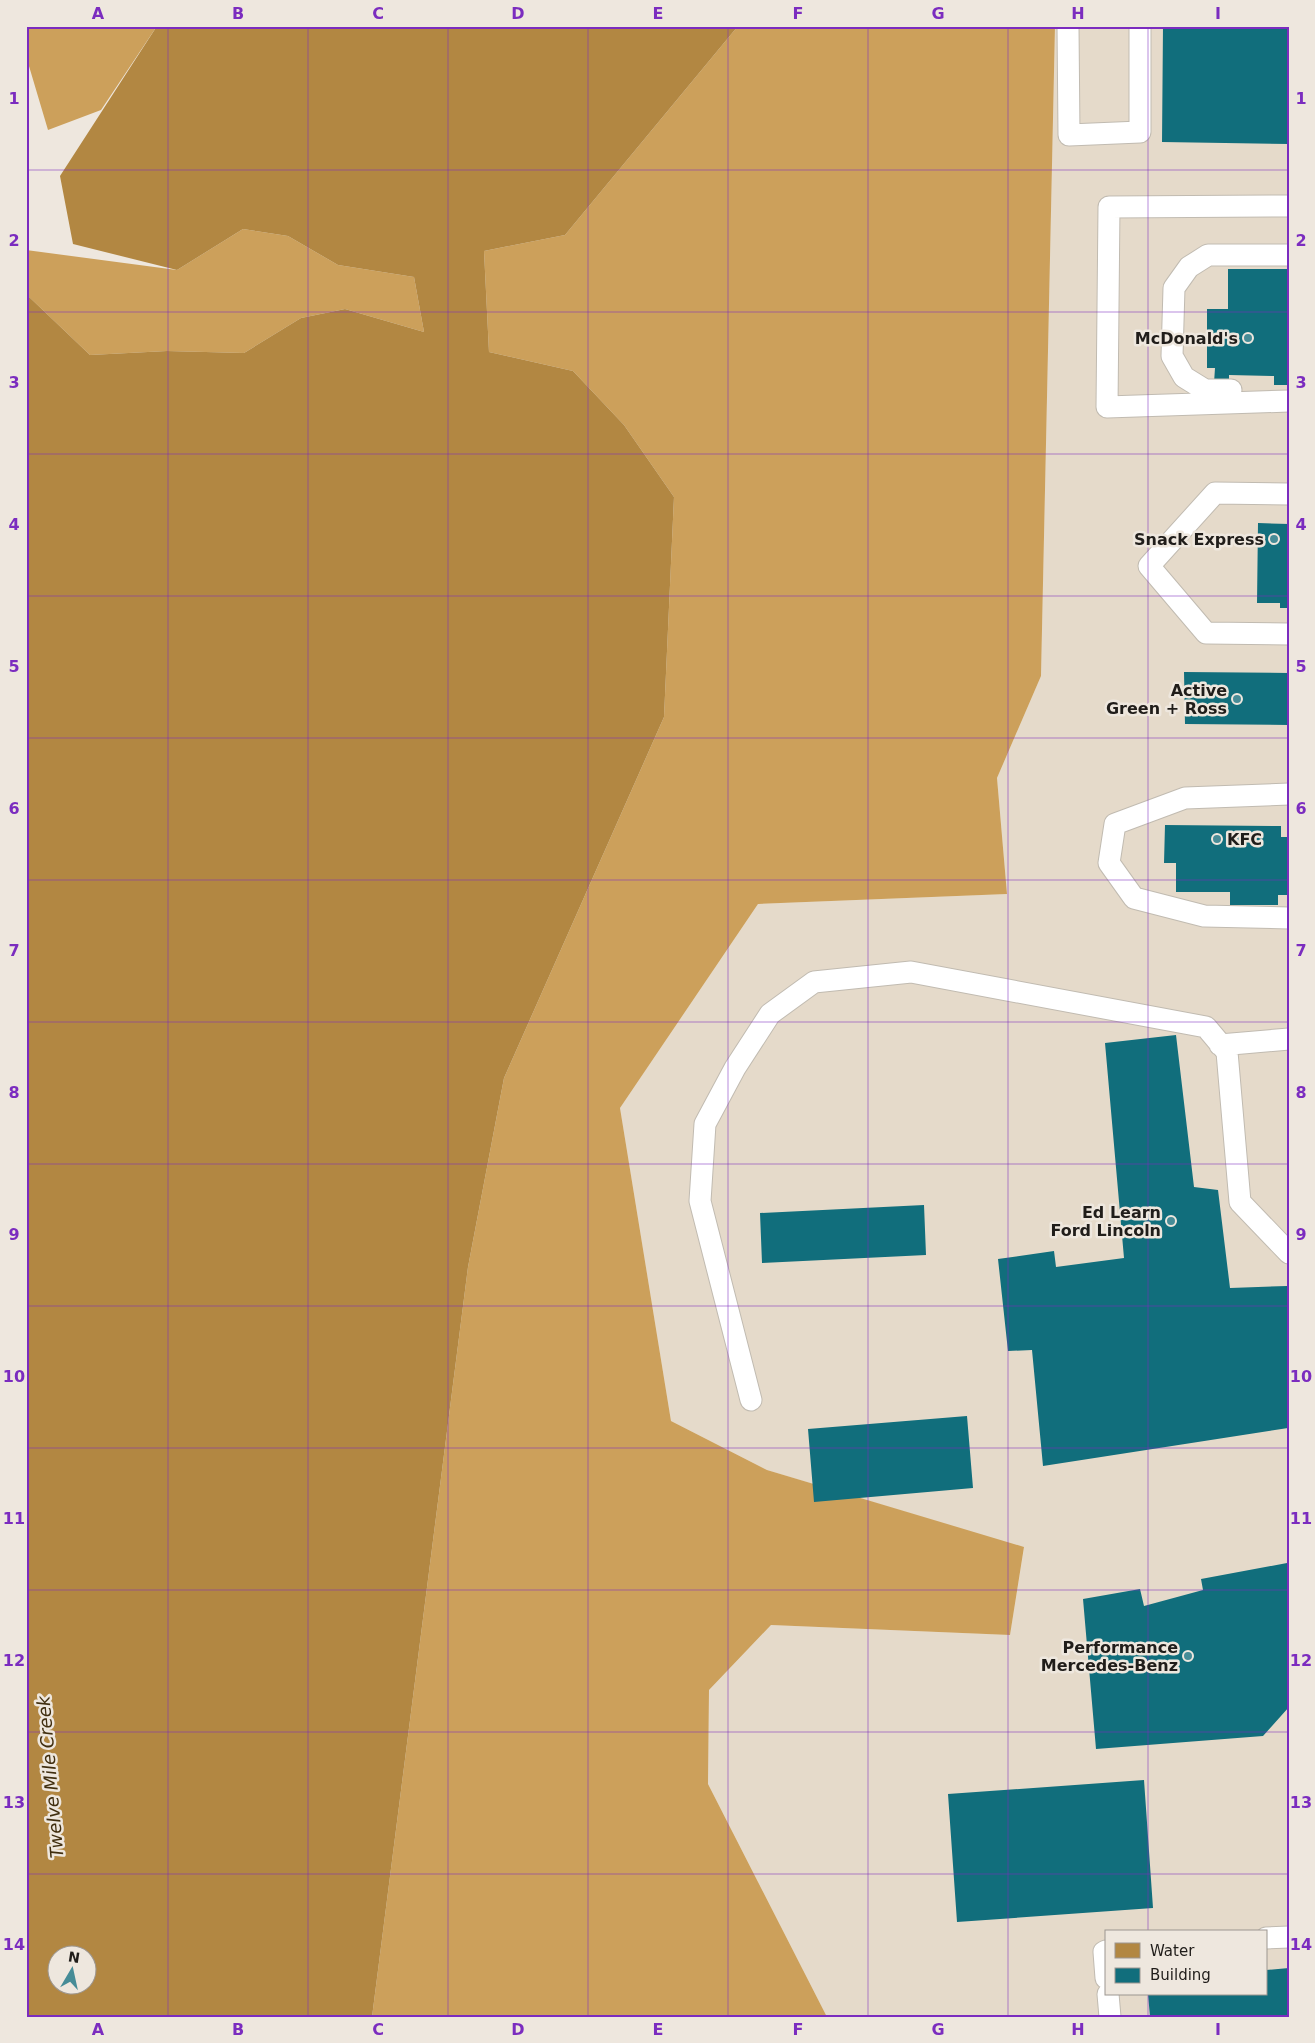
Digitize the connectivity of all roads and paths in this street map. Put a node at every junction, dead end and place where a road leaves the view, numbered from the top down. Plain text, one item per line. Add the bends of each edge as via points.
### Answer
1 (1068, 26) edge
2 (1140, 26) edge
3 (1289, 206) edge
4 (1289, 255) edge
5 (1289, 390) edge
6 (1289, 401) edge
7 (1289, 494) edge
8 (1289, 634) edge
9 (1289, 794) edge
10 (1289, 918) edge
11 (1289, 1040) edge
12 (1220, 1045) junction
13 (1289, 1253) edge
14 (751, 1400) dead end
15 (1289, 1937) edge
16 (1268, 1938) edge
17 (1105, 1952) edge
18 (1105, 1965) edge
19 (1108, 1996) edge
20 (1110, 2017) edge

1 - 2 lane via 1069,135 1140,132
3 - 6 lane via 1109,207 1107,406
4 - 5 lane via 1208,255 1189,267 1174,288 1172,356 1184,377 1205,390
7 - 8 lane via 1215,493 1148,566 1206,633
9 - 10 lane via 1185,798 1115,824 1108,863 1134,898 1204,916
11 - 12 lane
12 - 13 lane via 1227,1052 1240,1202
12 - 14 lane via 1206,1027 911,972 814,982 770,1014 735,1068 706,1124 700,1201
15 - 16 lane
17 - 18 lane
19 - 20 lane

